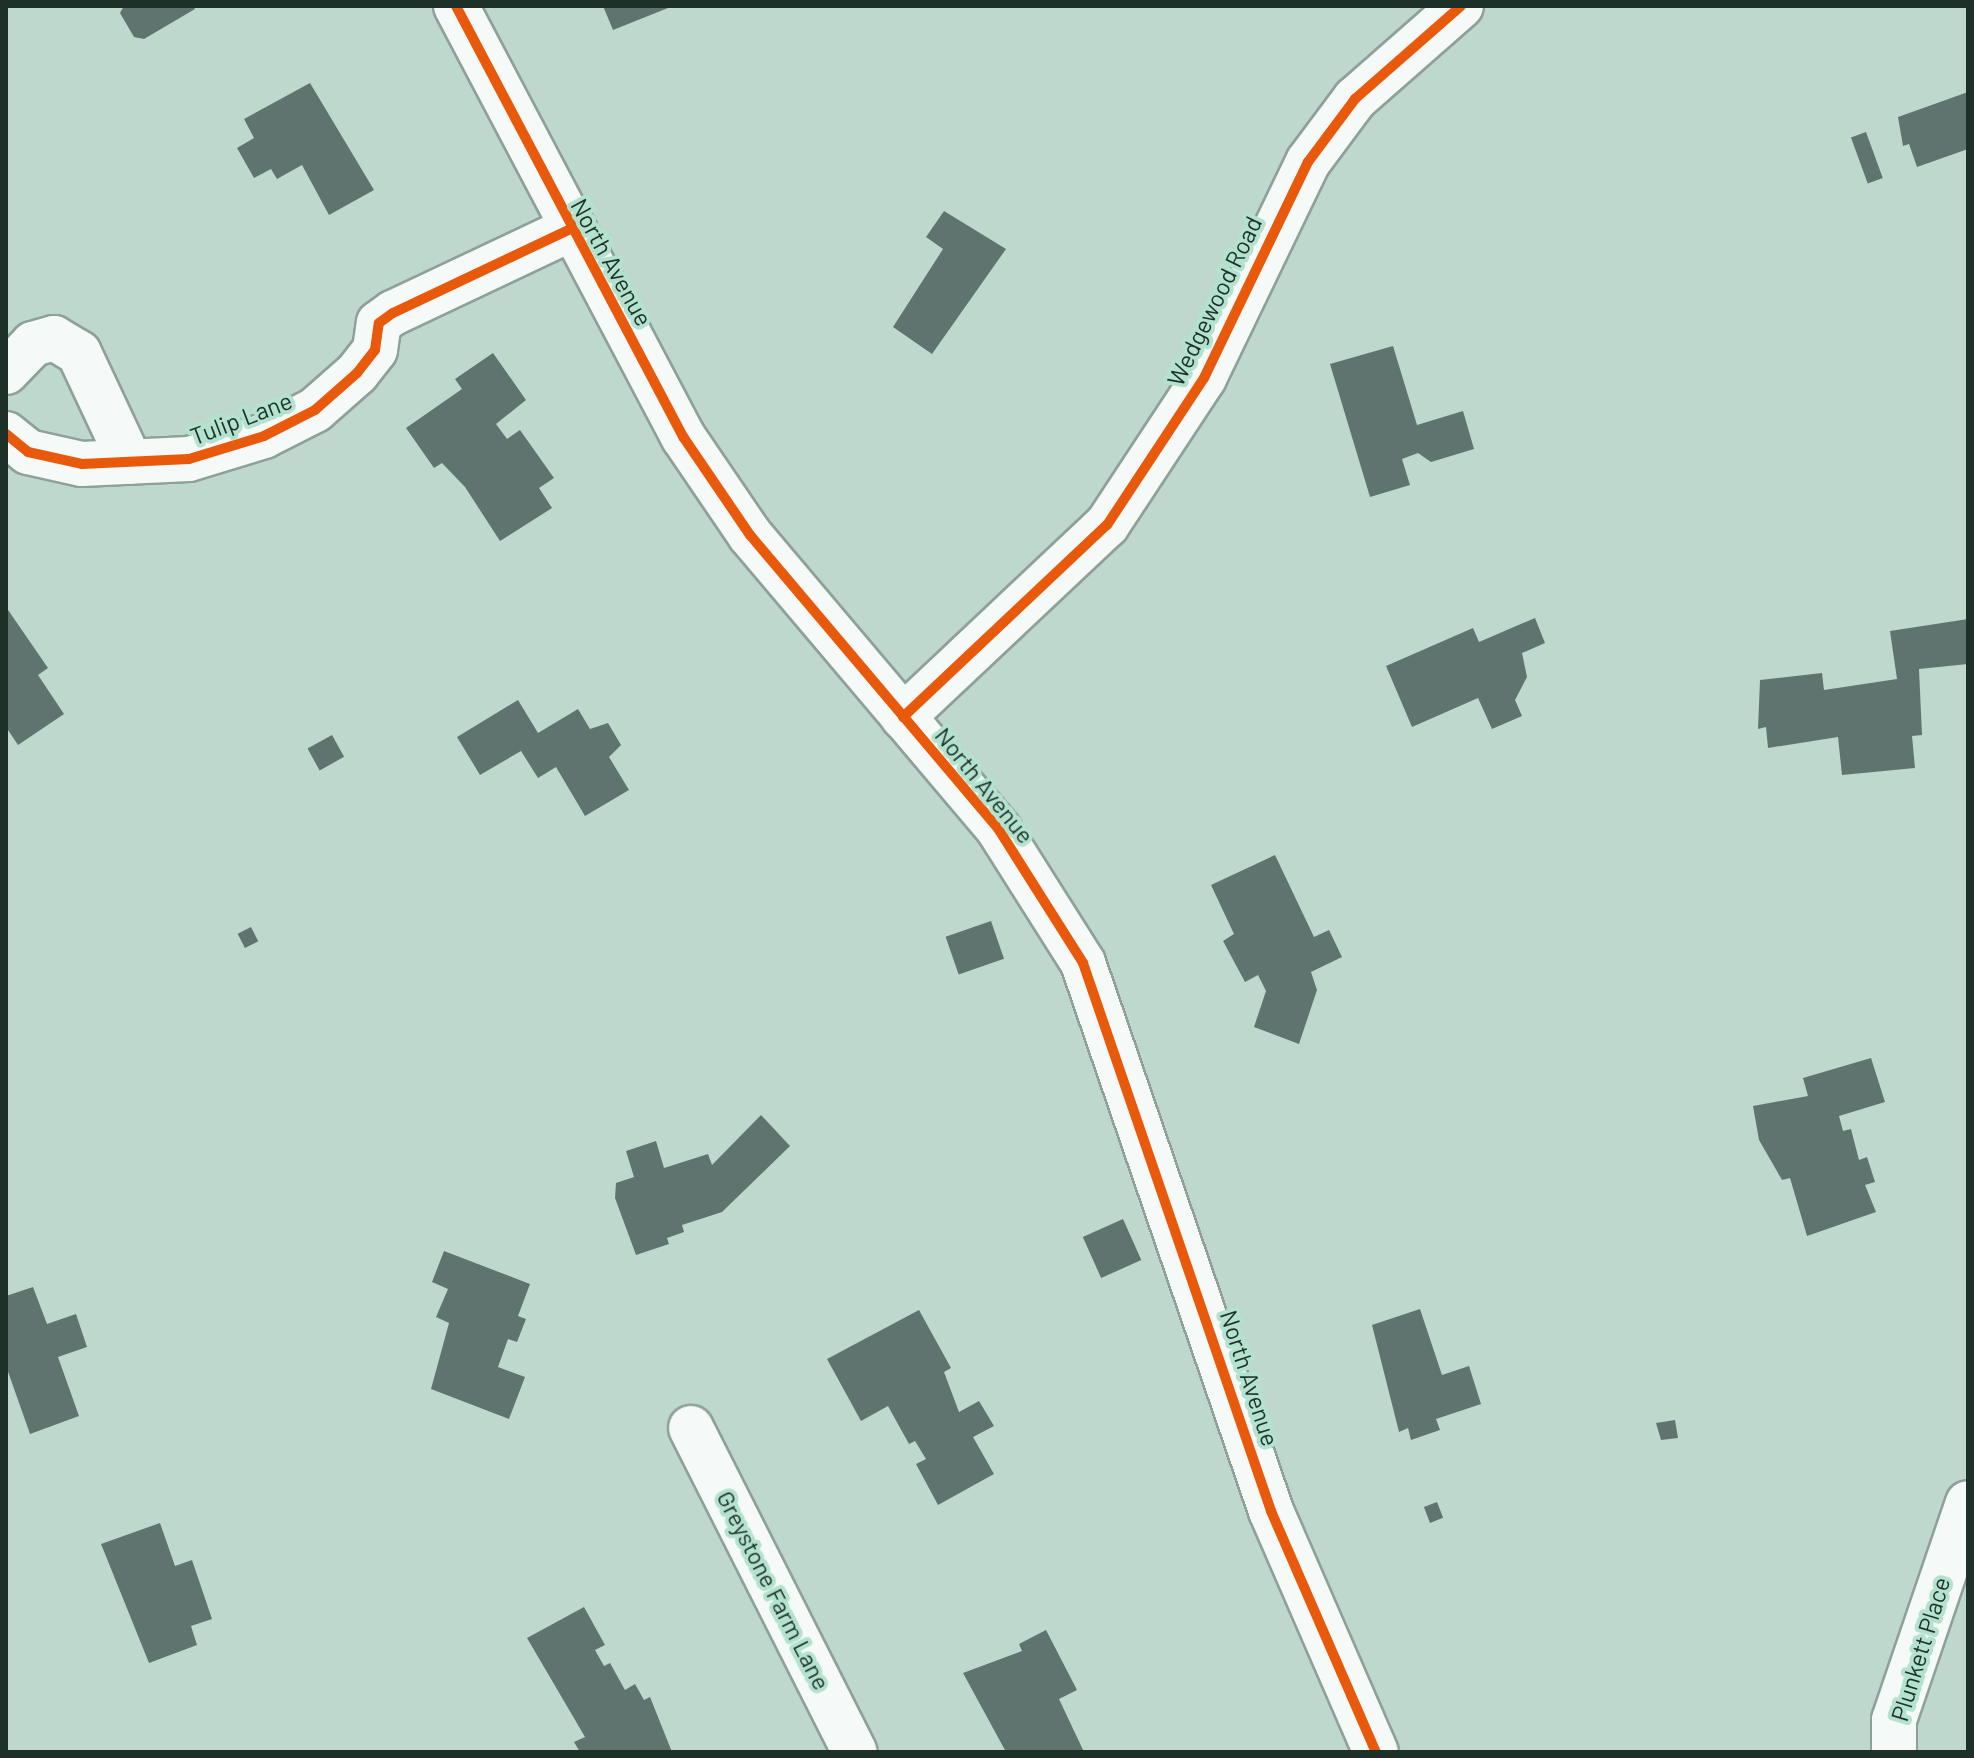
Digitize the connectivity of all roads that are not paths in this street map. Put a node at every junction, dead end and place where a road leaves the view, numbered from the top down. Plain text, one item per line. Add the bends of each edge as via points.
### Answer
1 (456, 6) edge
2 (1461, 6) edge
3 (571, 229) junction
4 (6, 372) edge
5 (6, 434) edge
6 (130, 462) junction
7 (903, 717) junction
8 (691, 1428) dead end
9 (1968, 1503) edge
10 (855, 1752) edge
11 (1376, 1752) edge
12 (1894, 1752) edge

1 - 3 street, North Avenue
2 - 7 street, Wedgewood Road via 1355,99 1308,162 1204,378 1107,525
3 - 6 street, Tulip Lane via 393,313 379,323 375,350 315,410 189,459
3 - 7 street, North Avenue via 684,438 750,535
4 - 6 street via 33,344 54,338 79,353
5 - 6 street, Tulip Lane via 28,452 82,464
7 - 11 street, North Avenue via 999,830 1083,963 1271,1511
8 - 10 street, Greystone Farm Lane
9 - 12 street, Plunkett Place via 1894,1720

